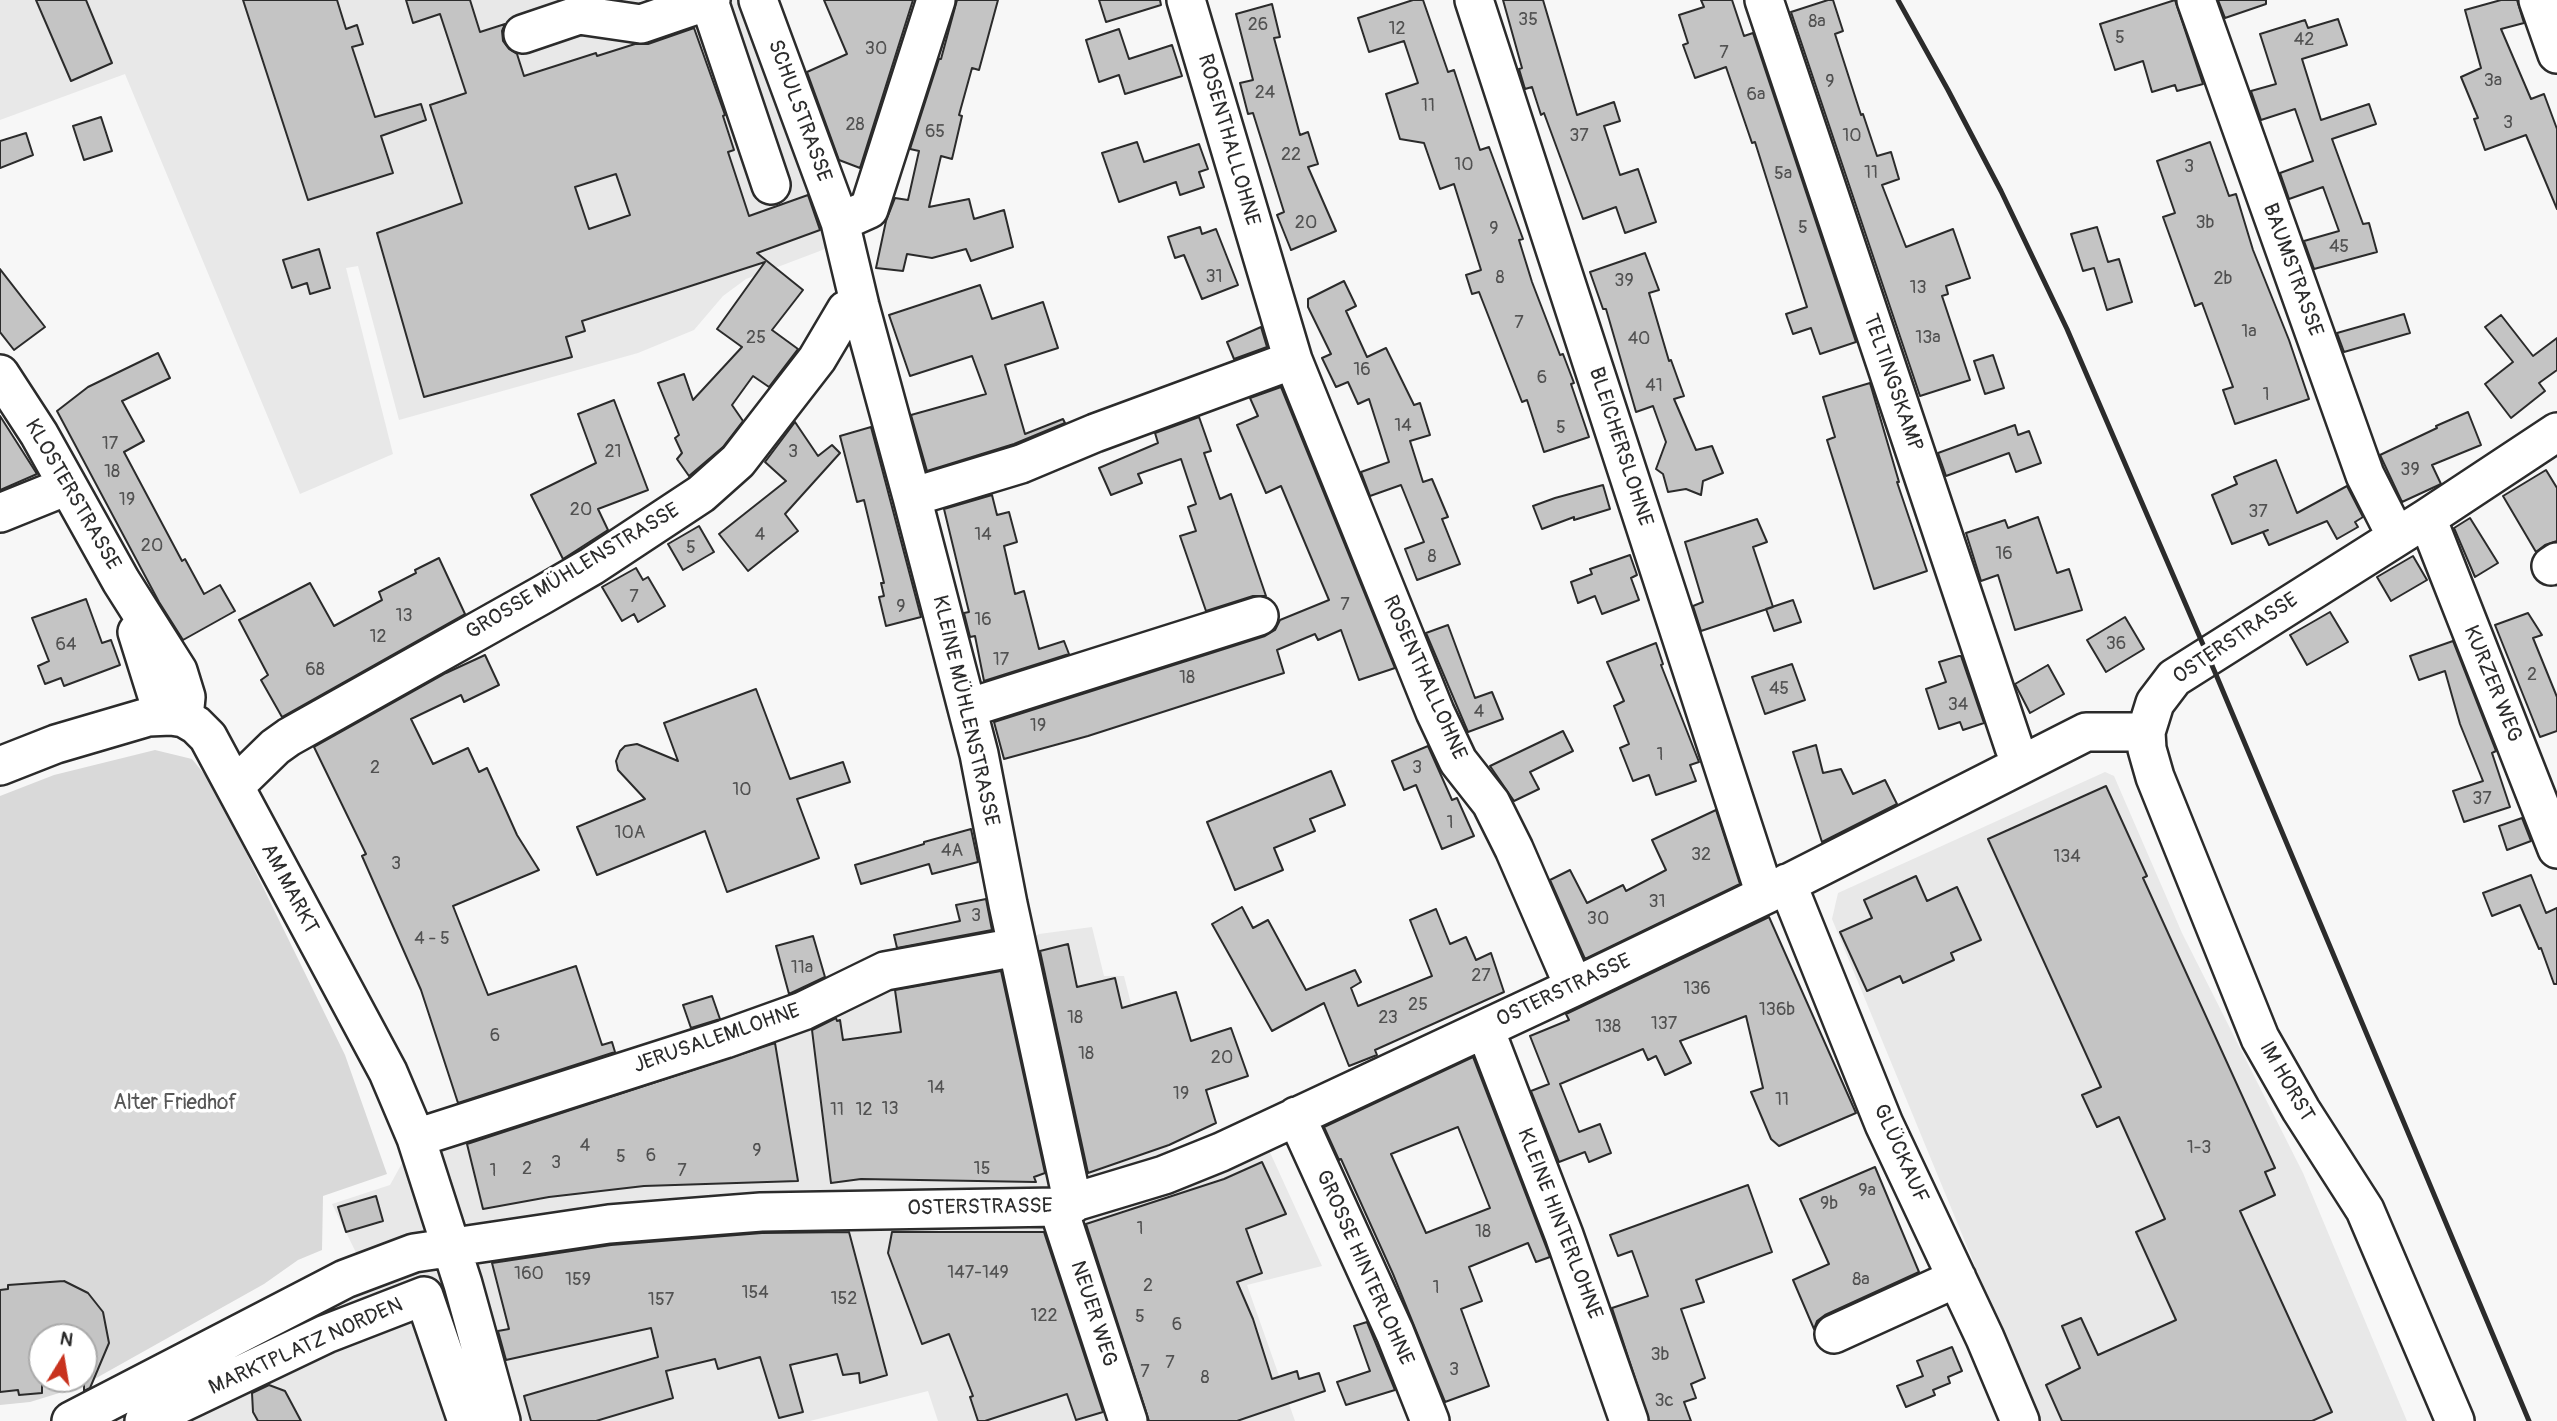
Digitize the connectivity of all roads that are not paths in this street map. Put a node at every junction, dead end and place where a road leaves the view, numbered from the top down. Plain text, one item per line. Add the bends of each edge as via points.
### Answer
1 (710, 0) edge
2 (758, 0) edge
3 (936, 0) edge
4 (1186, 0) edge
5 (1474, 0) edge
6 (1764, 0) edge
7 (2196, 0) edge
8 (2538, 0) edge
9 (523, 34) dead end
10 (2557, 54) edge
11 (771, 185) dead end
12 (840, 222) junction
13 (860, 306) junction
14 (817, 359) junction
15 (874, 359) junction
16 (1293, 360) junction
17 (0, 374) edge
18 (2554, 440) edge
19 (67, 486) junction
20 (912, 497) junction
21 (0, 513) edge
22 (2411, 527) junction
23 (1259, 617) dead end
24 (968, 708) junction
25 (167, 711) junction
26 (2146, 732) junction
27 (289, 737) junction
28 (215, 746) junction
29 (2023, 764) junction
30 (0, 766) edge
31 (235, 786) junction
32 (2557, 849) edge
33 (1777, 889) junction
34 (1017, 947) junction
35 (1574, 987) junction
36 (1485, 1029) junction
37 (1296, 1116) junction
38 (416, 1138) junction
39 (1066, 1205) junction
40 (452, 1248) junction
41 (1957, 1278) junction
42 (1834, 1334) dead end
43 (71, 1421) edge
44 (144, 1421) edge
45 (467, 1421) edge
46 (500, 1421) edge
47 (1128, 1421) edge
48 (1430, 1421) edge
49 (1629, 1421) edge
50 (2020, 1421) edge
51 (2455, 1421) edge

1 - 9 street via 641,24 579,15
1 - 11 street
2 - 12 street, SCHULSTRASSE
3 - 12 street via 869,209
4 - 16 street, ROSENTHALLOHNE
5 - 33 street, BLEICHERSLOHNE via 1756,869
6 - 29 street, TELTINGSKAMP
7 - 22 street, BAUMSTRASSE via 2365,475
8 - 10 street
12 - 13 street, KLEINE MÜHLENSTRASSE
13 - 14 street, GROSSE MÜHLENSTRASSE via 846,310
13 - 15 street, KLEINE MÜHLENSTRASSE
14 - 15 street via 836,366
14 - 27 street, GROSSE MÜHLENSTRASSE via 738,461 701,494 562,583
15 - 20 street, KLEINE MÜHLENSTRASSE
16 - 20 street via 1021,464
16 - 35 street, ROSENTHALLOHNE via 1435,712 1458,761 1491,803
17 - 19 street, KLOSTERSTRASSE
18 - 22 street, OSTERSTRASSE
19 - 21 street
19 - 25 street, KLOSTERSTRASSE via 121,581
20 - 24 street, KLEINE MÜHLENSTRASSE
22 - 26 street, OSTERSTRASSE via 2174,678 2155,703
22 - 32 street, KURZER WEG
23 - 24 street
24 - 34 street, KLEINE MÜHLENSTRASSE
25 - 28 street, AM MARKT via 196,725
25 - 30 street
26 - 29 street, OSTERSTRASSE via 2086,732
26 - 51 street, IM HORST via 2155,777 2260,1038 2365,1210
27 - 28 street, GROSSE MÜHLENSTRASSE
27 - 31 street, GROSSE MÜHLENSTRASSE
28 - 31 street, AM MARKT
29 - 33 street, OSTERSTRASSE
31 - 38 street, AM MARKT via 388,1072
33 - 35 street, OSTERSTRASSE
33 - 41 street, GLÜCKAUF
34 - 38 street, JERUSALEMLOHNE via 885,971 725,1040
34 - 39 street, KLEINE MÜHLENSTRASSE
35 - 36 street, OSTERSTRASSE
36 - 37 street, OSTERSTRASSE
36 - 49 street, KLEINE HINTERLOHNE
37 - 39 street, OSTERSTRASSE via 1164,1175
37 - 48 street, GROSSE HINTERLOHNE
38 - 40 street, AM MARKT
39 - 40 street, OSTERSTRASSE via 761,1212 609,1224
39 - 47 street, NEUER WEG
40 - 43 street via 414,1253 345,1279
40 - 46 street, AM MARKT
41 - 42 street
41 - 50 street, GLÜCKAUF
44 - 45 street, MARKTPLATZ NORDEN via 326,1334 424,1296

